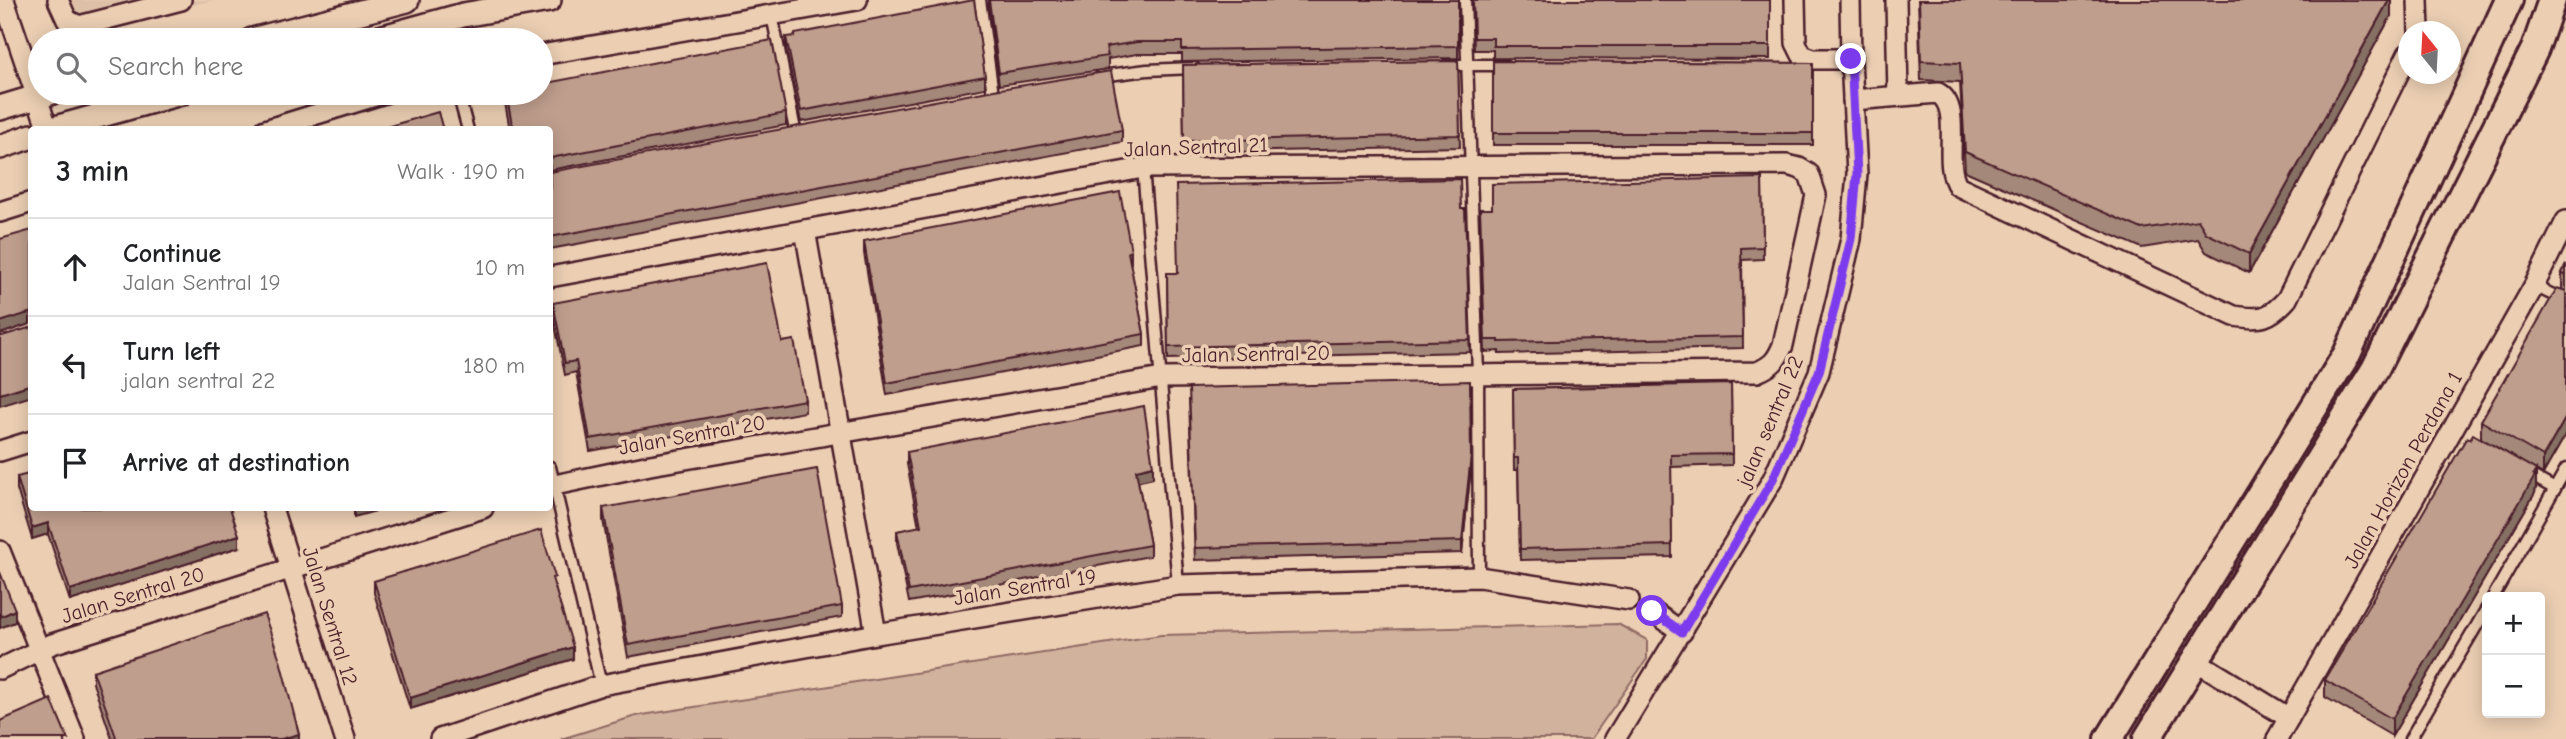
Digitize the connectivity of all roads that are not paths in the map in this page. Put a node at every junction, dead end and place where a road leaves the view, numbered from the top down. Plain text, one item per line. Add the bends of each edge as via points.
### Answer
1 (4, 0) edge
2 (58, 0) edge
3 (181, 0) edge
4 (407, 0) edge
5 (549, 0) edge
6 (857, 0) edge
7 (980, 0) edge
8 (1465, 0) edge
9 (1795, 0) edge
10 (1850, 0) edge
11 (1896, 0) edge
12 (2418, 0) edge
13 (2552, 0) edge
14 (2506, 4) edge
15 (2566, 6) edge
16 (772, 15) junction
17 (2419, 21) edge
18 (298, 28) edge
19 (416, 28) edge
20 (2535, 49) junction
21 (553, 53) edge
22 (28, 57) edge
23 (1851, 59) junction
24 (1440, 65) edge
25 (1466, 65) junction
26 (1521, 65) edge
27 (1212, 68) edge
28 (2398, 76) edge
29 (1084, 79) edge
30 (1006, 92) edge
31 (993, 94) junction
32 (980, 96) edge
33 (1898, 96) junction
34 (28, 100) edge
35 (1853, 100) junction
36 (45, 105) edge
37 (138, 105) edge
38 (347, 105) edge
39 (461, 105) edge
40 (0, 108) edge
41 (48, 126) edge
42 (62, 126) edge
43 (278, 126) edge
44 (467, 126) edge
45 (808, 128) edge
46 (795, 130) junction
47 (782, 133) edge
48 (28, 137) edge
49 (0, 147) edge
50 (1472, 167) junction
51 (1143, 168) junction
52 (1809, 174) joint
53 (28, 203) edge
54 (0, 212) edge
55 (2566, 221) edge
56 (805, 230) junction
57 (553, 277) edge
58 (2534, 286) junction
59 (2566, 301) edge
60 (1478, 374) junction
61 (1162, 378) junction
62 (841, 431) junction
63 (28, 442) edge
64 (0, 451) edge
65 (2566, 469) edge
66 (2521, 470) edge
67 (553, 479) edge
68 (553, 487) edge
69 (2554, 489) junction
70 (273, 511) edge
71 (474, 511) edge
72 (0, 551) edge
73 (291, 570) junction
74 (1479, 577) junction
75 (1178, 585) junction
76 (2496, 592) edge
77 (1629, 600) dead end
78 (1652, 611) dead end
79 (2482, 617) edge
80 (1682, 632) junction
81 (876, 634) junction
82 (39, 651) junction
83 (2196, 661) junction
84 (0, 669) edge
85 (601, 685) junction
86 (2290, 718) junction
87 (75, 739) edge
88 (345, 739) edge
89 (440, 739) edge
90 (1615, 739) edge
91 (2109, 739) edge
92 (2147, 739) edge
93 (2277, 739) edge
94 (2410, 739) edge

1 - 22 street
2 - 3 street via 67,20 79,26
4 - 18 street
5 - 19 street
6 - 16 street
7 - 31 lane
8 - 25 lane
9 - 23 street via 1796,59
10 - 23 street, jalan sentral 22
11 - 33 street
12 - 17 street
13 - 20 main road
14 - 91 main road via 2347,354
15 - 20 main road
16 - 21 street
16 - 46 lane
20 - 83 main road via 2375,369
23 - 35 street, jalan sentral 22
24 - 25 lane
25 - 26 lane
25 - 50 lane
27 - 29 lane via 1147,69
28 - 33 street via 2287,299 2275,312 2251,318 2234,316 1963,189 1953,174 1948,102 1938,93
30 - 31 lane
31 - 32 lane
33 - 35 street
34 - 40 street
35 - 80 street, jalan sentral 22 via 1857,174 1851,239 1819,372 1773,479
36 - 41 street
37 - 42 street
38 - 43 street
39 - 44 lane
45 - 46 lane
46 - 47 lane
48 - 49 street
50 - 51 street, Jalan Sentral 21
50 - 52 street, Jalan Sentral 21 via 1787,165
50 - 60 lane
51 - 56 street, Jalan Sentral 21
51 - 61 lane
52 - 60 street, Jalan Sentral 20 via 1816,195 1783,345 1770,367 1743,373
53 - 54 street
55 - 58 street, Jalan Horizon Perdana 1
56 - 57 street, Jalan Sentral 21
56 - 62 street
58 - 59 lane
58 - 86 street, Jalan Horizon Perdana 1 via 2458,433
60 - 61 street, Jalan Sentral 20
60 - 74 lane
61 - 62 street, Jalan Sentral 20
61 - 75 lane
62 - 67 street, Jalan Sentral 20
62 - 81 street
63 - 64 street
65 - 69 lane
66 - 69 lane
68 - 85 lane
69 - 76 lane
70 - 73 street, Jalan Sentral 12
71 - 73 street, Jalan Sentral 20
72 - 82 street
73 - 82 street, Jalan Sentral 20
73 - 88 street, Jalan Sentral 12
74 - 75 street, Jalan Sentral 19
74 - 77 street, Jalan Sentral 19
75 - 81 street, Jalan Sentral 19
78 - 80 street
79 - 94 lane
80 - 90 street, jalan sentral 22
81 - 85 street, Jalan Sentral 19
82 - 84 street, Jalan Sentral 20
82 - 87 street
83 - 86 street
83 - 92 main road
85 - 89 street, Jalan Sentral 19
86 - 93 street, Jalan Horizon Perdana 1

